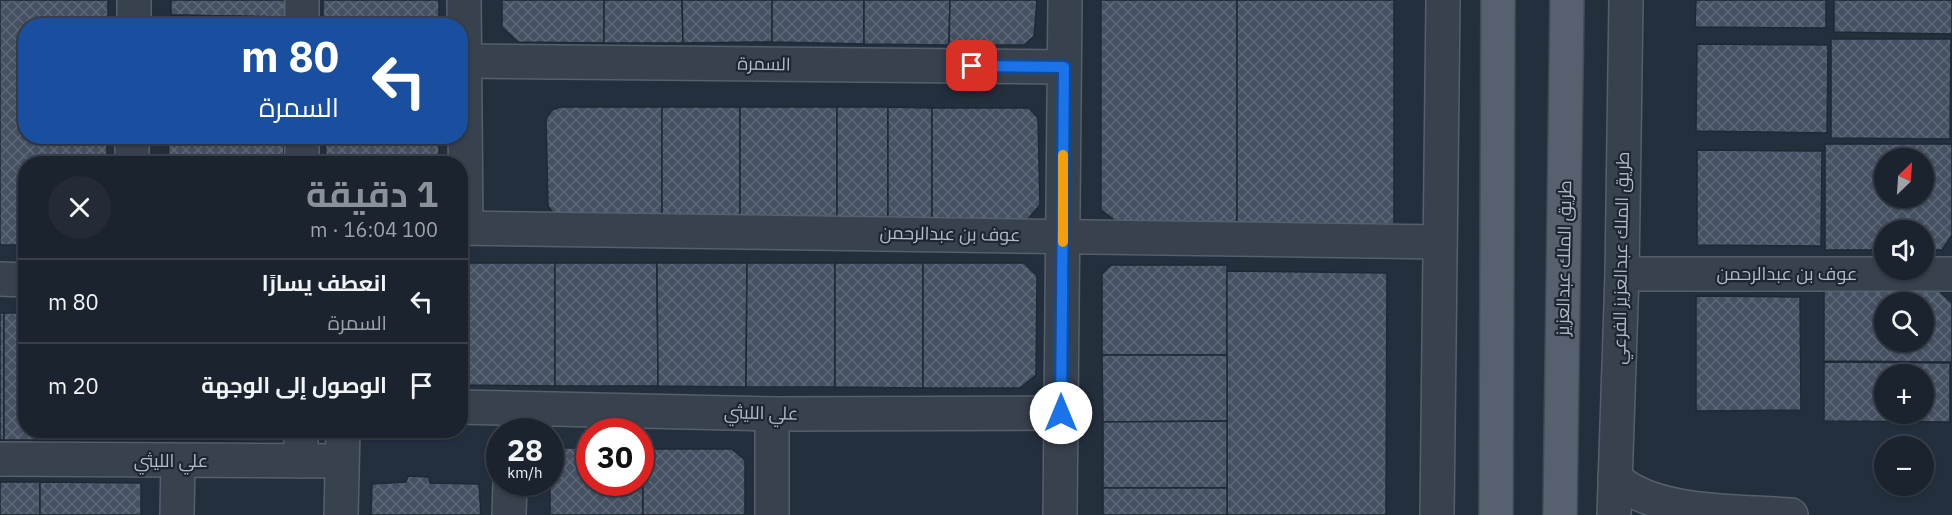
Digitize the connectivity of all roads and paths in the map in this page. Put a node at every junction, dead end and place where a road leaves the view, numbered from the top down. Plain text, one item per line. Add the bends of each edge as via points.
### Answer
1 (134, 0) edge
2 (302, 0) edge
3 (464, 0) edge
4 (1065, 0) edge
5 (1443, 0) edge
6 (1498, 0) edge
7 (1567, 0) edge
8 (1626, 0) edge
9 (134, 18) edge
10 (302, 18) edge
11 (464, 18) edge
12 (468, 61) edge
13 (1064, 67) junction
14 (468, 228) edge
15 (1063, 236) junction
16 (1440, 242) junction
17 (1622, 274) junction
18 (1952, 274) edge
19 (0, 279) edge
20 (18, 280) edge
21 (468, 409) edge
22 (1061, 413) junction
23 (772, 414) junction
24 (502, 418) edge
25 (564, 419) edge
26 (301, 446) edge
27 (342, 446) edge
28 (0, 459) edge
29 (178, 461) junction
30 (1614, 478) junction
31 (510, 496) edge
32 (177, 515) edge
33 (342, 515) edge
34 (509, 515) edge
35 (772, 515) edge
36 (1060, 515) edge
37 (1437, 515) edge
38 (1496, 515) edge
39 (1560, 515) edge
40 (1614, 515) edge
41 (1791, 515) edge

1 - 9 street
2 - 10 street
3 - 11 street
4 - 13 street
5 - 16 street
6 - 38 main road
7 - 39 main road, طريق الملك عبدالعزيز
8 - 17 street, طريق الملك عبدالعزيز الفرعي
12 - 13 street, السمرة
13 - 15 street
14 - 15 street, عوف بن عبدالرحمن
15 - 16 street, عوف بن عبدالرحمن
15 - 22 street
16 - 37 street
17 - 18 street, عوف بن عبدالرحمن
17 - 30 street, طريق الملك عبدالعزيز الفرعي
19 - 20 street
21 - 24 street, علي الليثي
22 - 23 street, علي الليثي
22 - 36 street
23 - 25 street, علي الليثي
23 - 35 street
26 - 27 street, علي الليثي
26 - 29 street, علي الليثي
27 - 33 street
28 - 29 street, علي الليثي
29 - 32 street
30 - 40 street, طريق الملك عبدالعزيز الفرعي
30 - 41 street via 1626,488 1663,502
31 - 34 street

